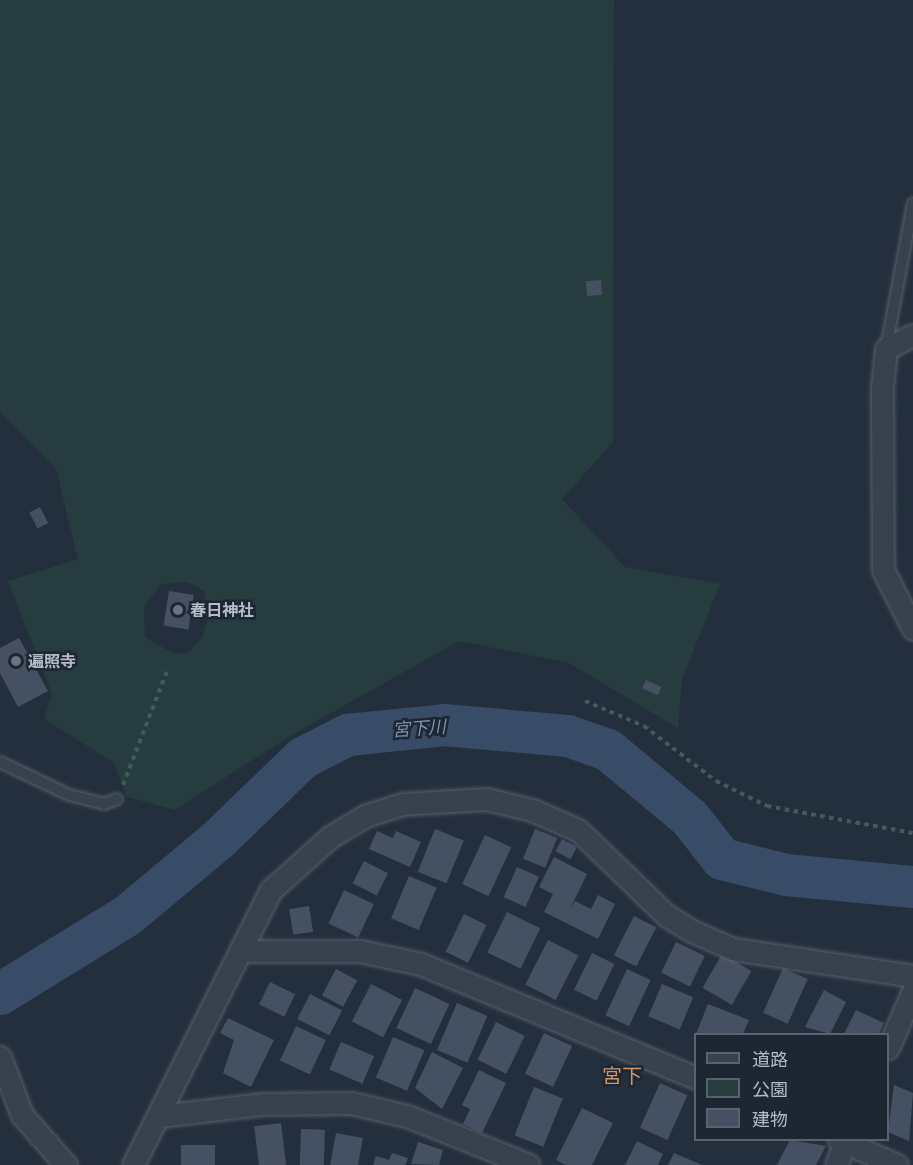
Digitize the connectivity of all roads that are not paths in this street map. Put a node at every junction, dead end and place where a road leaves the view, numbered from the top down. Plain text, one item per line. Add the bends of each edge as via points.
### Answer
1 (913, 203) edge
2 (913, 335) edge
3 (886, 350) junction
4 (913, 629) edge
5 (0, 762) edge
6 (117, 800) road end
7 (240, 951) junction
8 (913, 976) edge
9 (913, 991) edge
10 (889, 1046) edge
11 (0, 1057) edge
12 (694, 1077) edge
13 (159, 1116) junction
14 (843, 1141) edge
15 (845, 1141) edge
16 (66, 1165) edge
17 (134, 1165) edge
18 (529, 1165) edge
19 (836, 1165) edge
20 (897, 1165) edge

1 - 3 lane
2 - 3 street
3 - 4 street via 883,570
5 - 6 lane via 69,795 104,804
7 - 8 street via 271,890 330,837 365,816 402,804 486,799 532,810 578,830 666,915 733,948
7 - 12 street via 349,951 422,964
7 - 13 street
9 - 10 street
11 - 16 street via 22,1115
13 - 17 street
13 - 18 street via 262,1104 351,1103 407,1116
14 - 19 street
15 - 20 street

